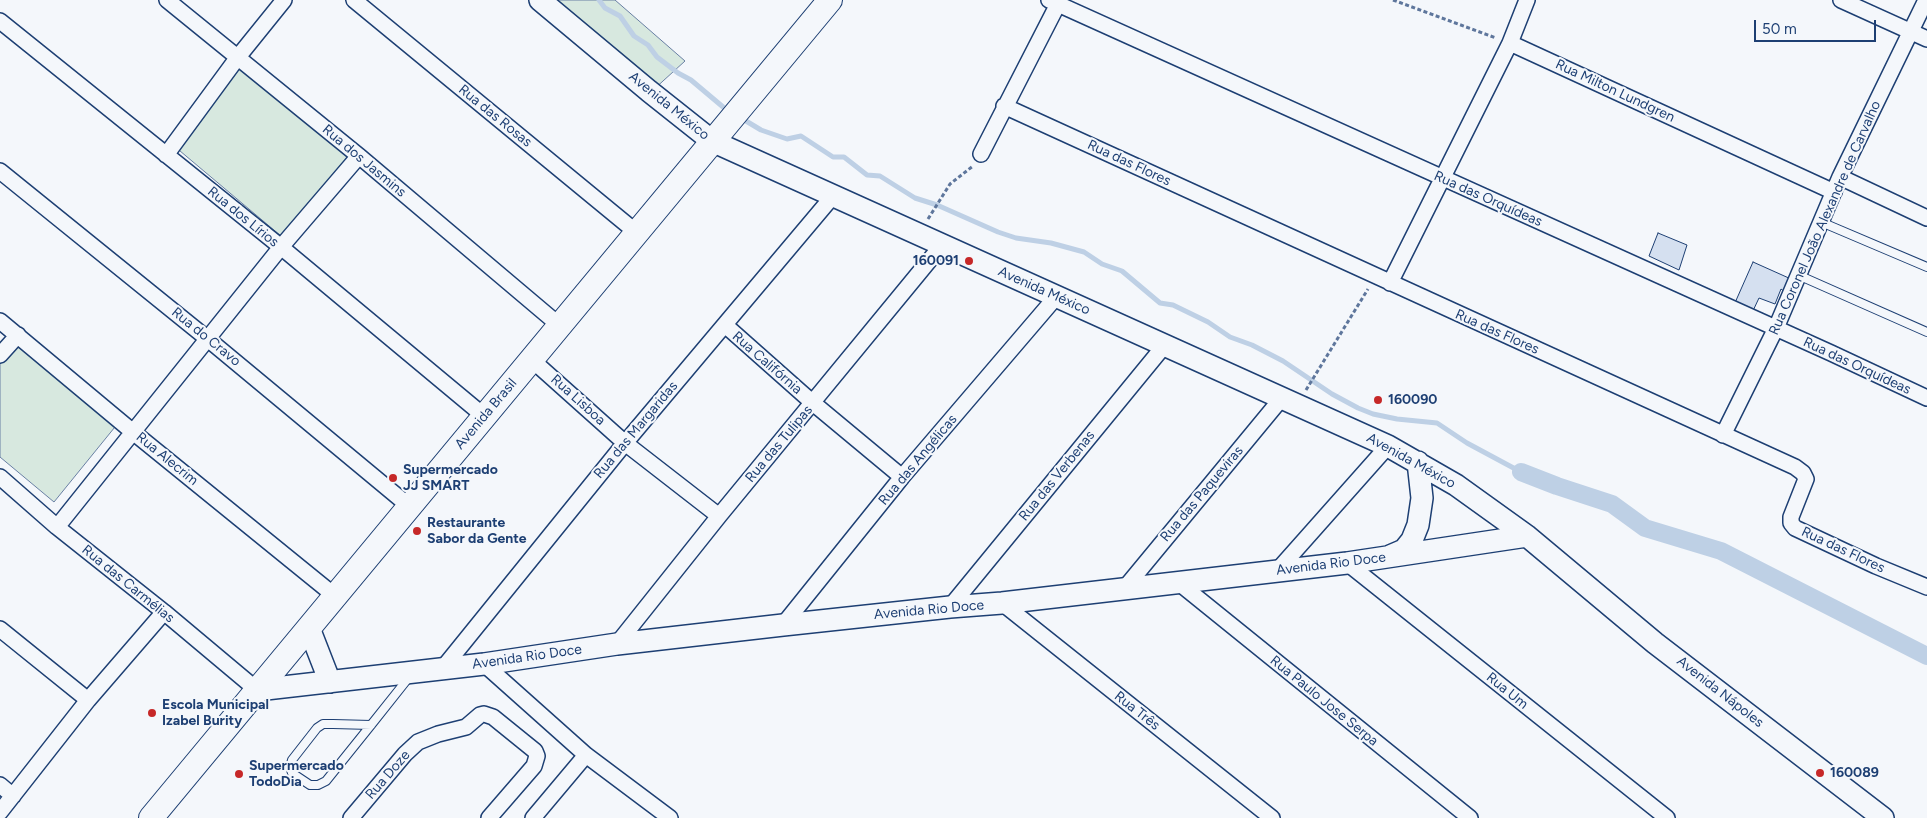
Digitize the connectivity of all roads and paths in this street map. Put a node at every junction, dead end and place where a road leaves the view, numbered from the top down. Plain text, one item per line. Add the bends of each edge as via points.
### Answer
1 (167, 0) edge
2 (284, 0) edge
3 (354, 0) edge
4 (540, 0) edge
5 (830, 0) edge
6 (1393, 0) edge
7 (1527, 0) edge
8 (1841, 0) edge
9 (1926, 0) edge
10 (1055, 1) edge
11 (0, 21) edge
12 (1911, 33) junction
13 (1927, 39) edge
14 (1510, 43) junction
15 (238, 57) junction
16 (1004, 106) junction
17 (718, 133) junction
18 (981, 154) joint
19 (166, 155) junction
20 (359, 156) junction
21 (0, 171) edge
22 (1840, 177) junction
23 (1444, 179) junction
24 (1834, 192) junction
25 (833, 196) junction
26 (933, 212) dead end
27 (1927, 218) edge
28 (1821, 222) junction
29 (636, 232) junction
30 (942, 245) junction
31 (281, 247) junction
32 (1927, 267) edge
33 (1798, 275) junction
34 (1375, 276) junction
35 (1390, 283) junction
36 (1056, 297) junction
37 (0, 320) edge
38 (559, 325) junction
39 (725, 325) junction
40 (1776, 328) junction
41 (1927, 332) edge
42 (18, 335) junction
43 (209, 340) junction
44 (1164, 346) junction
45 (0, 355) edge
46 (531, 359) junction
47 (1927, 398) edge
48 (813, 403) junction
49 (1289, 403) junction
50 (484, 416) junction
51 (133, 432) junction
52 (1723, 434) junction
53 (625, 443) junction
54 (1388, 446) junction
55 (1418, 462) junction
56 (0, 477) edge
57 (902, 477) junction
58 (409, 506) junction
59 (719, 516) junction
60 (58, 527) junction
61 (1527, 536) junction
62 (1387, 558) junction
63 (1347, 563) junction
64 (1561, 563) joint
65 (1277, 571) junction
66 (1179, 584) junction
67 (1927, 587) edge
68 (1124, 589) junction
69 (335, 596) junction
70 (1002, 603) junction
71 (950, 606) junction
72 (164, 612) junction
73 (783, 625) junction
74 (309, 628) junction
75 (0, 629) edge
76 (617, 644) junction
77 (484, 664) junction
78 (443, 668) junction
79 (413, 672) junction
80 (330, 682) junction
81 (257, 690) junction
82 (88, 700) junction
83 (371, 725) junction
84 (586, 755) junction
85 (0, 785) edge
86 (13, 796) junction
87 (0, 812) edge
88 (151, 818) edge
89 (351, 818) edge
90 (489, 818) edge
91 (533, 818) edge
92 (670, 818) edge
93 (1272, 818) edge
94 (1470, 818) edge
95 (1667, 818) edge
96 (1883, 818) edge

1 - 15 street, Rua dos Jasmins
2 - 15 street
3 - 29 street, Rua das Rosas
4 - 17 street, Avenida México
5 - 17 main road, Avenida Brasil
6 - 14 path
7 - 14 street
8 - 12 street
9 - 12 street, Rua Coronel João Alexandre de Carvalho
10 - 16 street
10 - 23 street, Rua das Orquídeas
11 - 19 street, Rua dos Lírios
12 - 13 street
12 - 22 street, Rua Coronel João Alexandre de Carvalho
14 - 23 street
14 - 24 street, Rua Milton Lundgren
15 - 19 street
15 - 20 street, Rua dos Jasmins
16 - 18 street
16 - 34 street, Rua das Flores
17 - 25 street, Avenida México
17 - 29 main road, Avenida Brasil
18 - 26 path via 975,165 950,184
19 - 31 street, Rua dos Lírios
20 - 31 street
20 - 38 street, Rua dos Jasmins
21 - 43 street, Rua do Cravo
22 - 24 street, Rua Coronel João Alexandre de Carvalho
22 - 27 street
23 - 35 street
23 - 40 street, Rua das Orquídeas
24 - 28 street, Rua Coronel João Alexandre de Carvalho
25 - 30 street, Avenida México
25 - 39 street, Rua das Margaridas
28 - 32 lane
28 - 33 street, Rua Coronel João Alexandre de Carvalho
29 - 38 main road, Avenida Brasil
30 - 36 street, Avenida México
30 - 48 street, Rua das Tulipas
31 - 43 street
31 - 50 street, Rua dos Lírios
33 - 40 street, Rua Coronel João Alexandre de Carvalho
33 - 41 lane
34 - 35 street, Rua das Flores
34 - 49 path
35 - 52 street, Rua das Flores
36 - 44 street, Avenida México
36 - 57 street, Rua das Angélicas
37 - 42 street, Rua Alecrim
38 - 46 main road, Avenida Brasil
39 - 48 street, Rua Califórnia
39 - 53 street, Rua das Margaridas
40 - 47 street, Rua das Orquídeas
40 - 52 street, Rua Coronel João Alexandre de Carvalho
42 - 45 street
42 - 51 street, Rua Alecrim
43 - 51 street
43 - 58 street, Rua do Cravo
44 - 49 street, Avenida México
44 - 71 street, Rua das Verbenas
46 - 50 main road, Avenida Brasil
46 - 53 street, Rua Lisboa
48 - 57 street, Rua Califórnia
48 - 59 street, Rua das Tulipas
49 - 54 street, Avenida México
49 - 68 street, Rua das Paqueviras
50 - 58 main road, Avenida Brasil
51 - 60 street
51 - 69 street, Rua Alecrim
52 - 67 street, Rua das Flores via 1803,473 1805,484 1791,517 1795,528
53 - 59 street, Rua Lisboa
53 - 78 street, Rua das Margaridas
54 - 55 street, Avenida México
54 - 65 street
55 - 61 street, Avenida México
55 - 62 street via 1422,498 1418,524 1404,550
56 - 60 street, Rua das Carmélias
57 - 73 street, Rua das Angélicas
58 - 69 main road, Avenida Brasil
59 - 76 street, Rua das Tulipas
60 - 72 street, Rua das Carmélias
61 - 62 street, Avenida Rio Doce
61 - 64 street, Avenida México
62 - 63 street, Avenida Rio Doce
63 - 65 street, Avenida Rio Doce
63 - 95 street, Rua Um
64 - 96 street, Avenida Nápoles via 1655,643
65 - 66 street, Avenida Rio Doce
66 - 68 street, Avenida Rio Doce
66 - 94 street, Rua Paulo Jose Serpa
68 - 70 street, Avenida Rio Doce
69 - 74 main road, Avenida Brasil
70 - 71 street, Avenida Rio Doce
70 - 93 street, Rua Três
71 - 73 street, Avenida Rio Doce
72 - 81 street, Rua das Carmélias
72 - 82 street
73 - 76 street, Avenida Rio Doce
74 - 80 street
74 - 81 main road, Avenida Brasil
75 - 82 street
76 - 77 street, Avenida Rio Doce
77 - 78 street, Avenida Rio Doce
77 - 84 street
78 - 79 street, Avenida Rio Doce
79 - 80 street, Avenida Rio Doce
79 - 83 lane
80 - 81 street, Avenida Rio Doce
81 - 88 main road, Avenida Brasil
82 - 86 street
83 - 83 lane via 326,781 310,785 292,773 292,760 317,728 324,724
84 - 91 street
84 - 92 street
85 - 86 street
86 - 87 street
89 - 90 street, Rua Doze via 418,742 466,727 484,714 514,734 537,756 534,766

